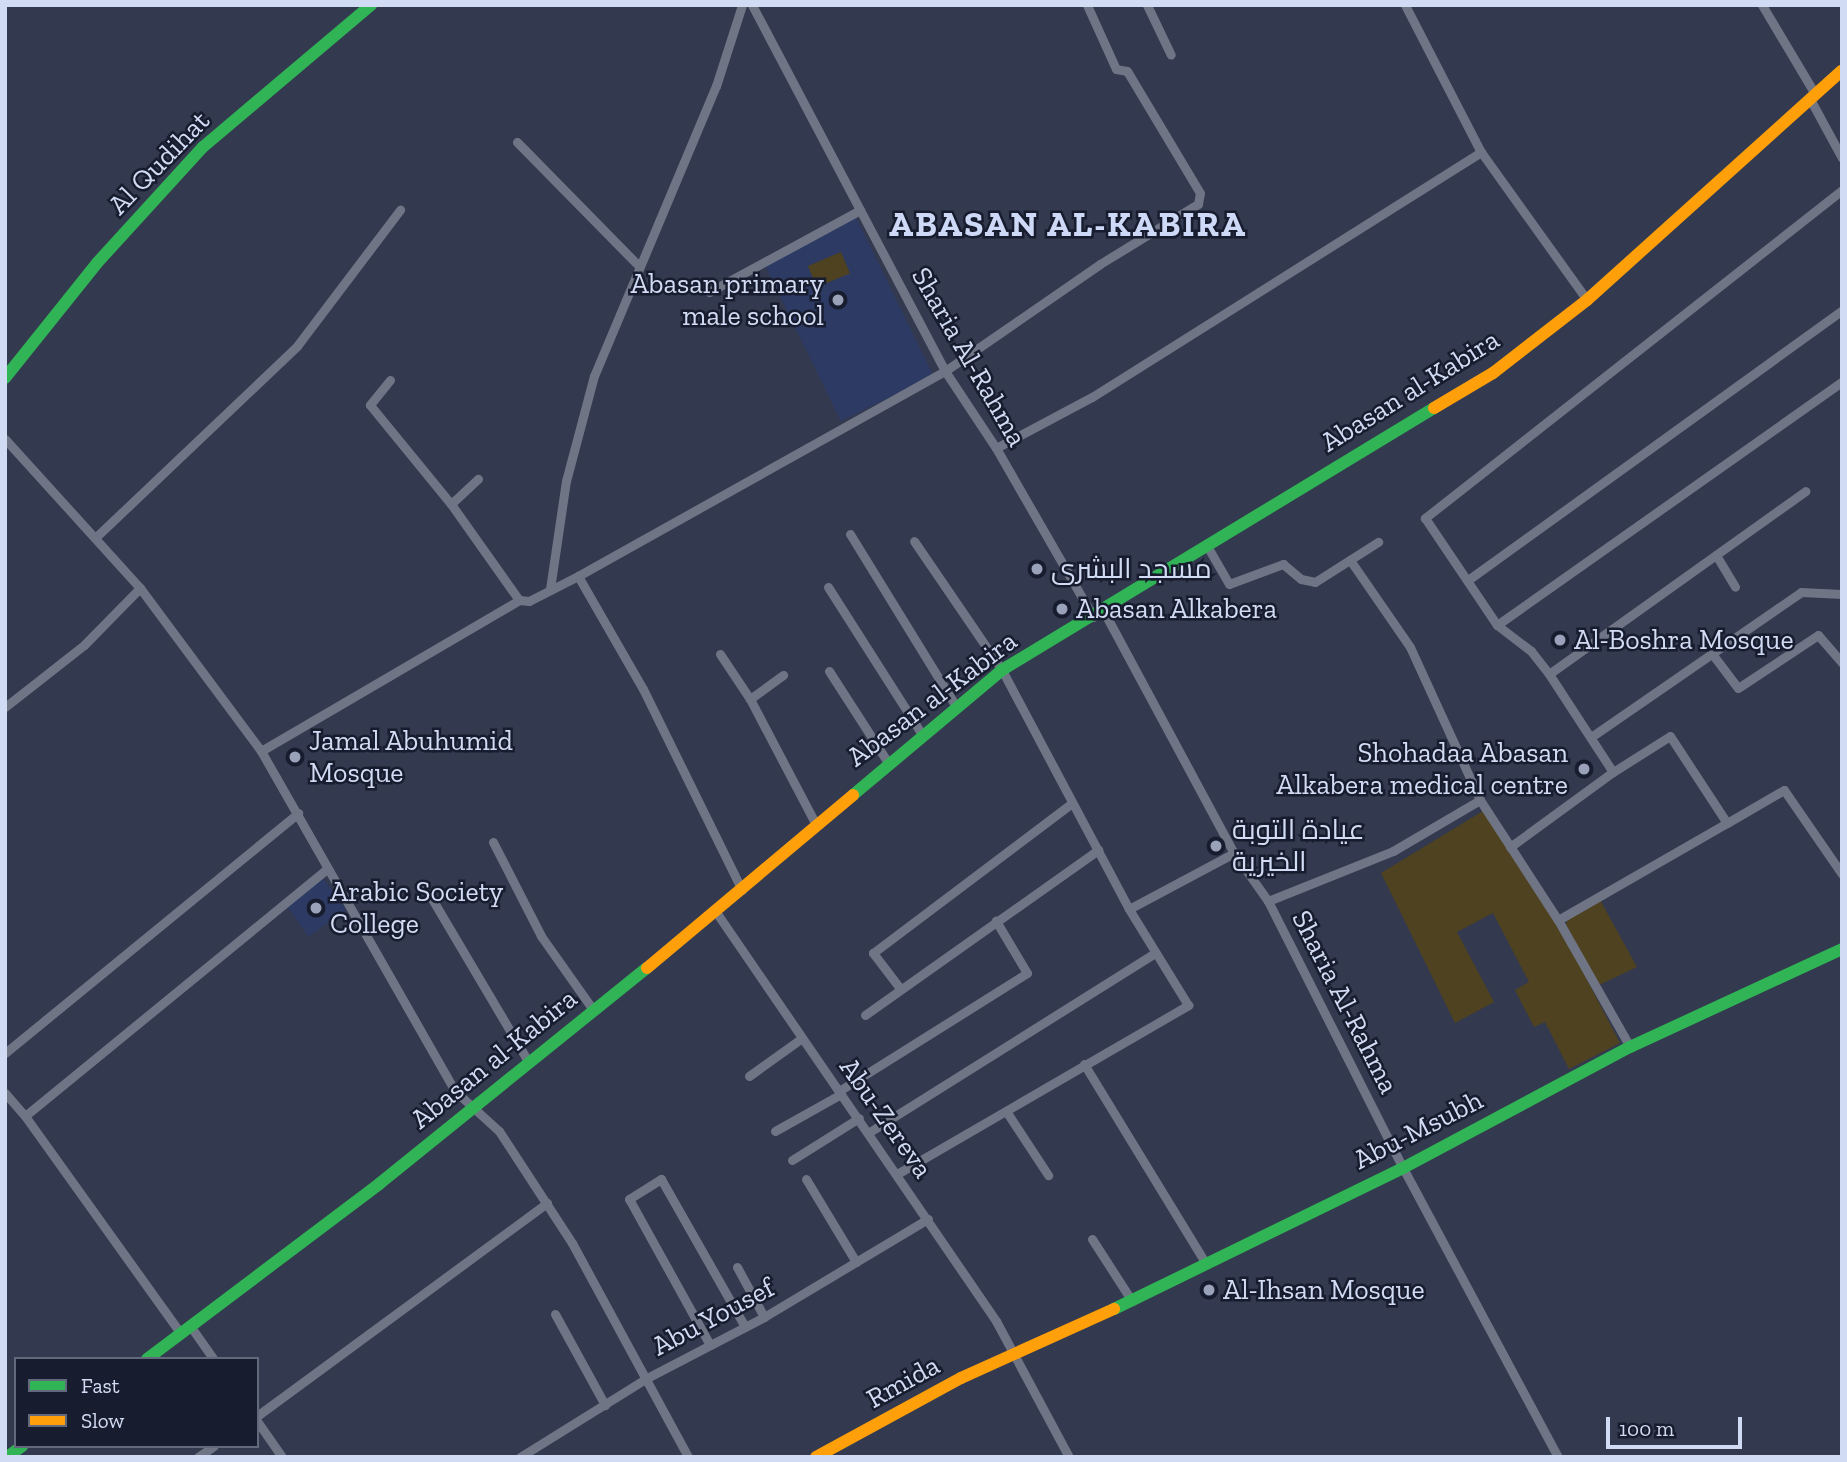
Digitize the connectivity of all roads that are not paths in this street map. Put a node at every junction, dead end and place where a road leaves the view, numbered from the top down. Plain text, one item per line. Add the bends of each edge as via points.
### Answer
1 (372, 5) edge
2 (742, 5) edge
3 (752, 5) edge
4 (1087, 5) edge
5 (1147, 5) edge
6 (1762, 5) edge
7 (1408, 6) edge
8 (1171, 55) dead end
9 (1842, 70) edge
10 (1813, 96) junction
11 (517, 142) dead end
12 (1481, 152) junction
13 (1842, 158) edge
14 (1842, 190) edge
15 (400, 210) dead end
16 (860, 210) junction
17 (638, 264) junction
18 (709, 292) dead end
19 (1587, 300) junction
20 (1842, 310) edge
21 (945, 371) junction
22 (5, 378) edge
23 (390, 380) dead end
24 (1842, 383) edge
25 (5, 439) edge
26 (996, 448) junction
27 (478, 480) dead end
28 (1806, 491) dead end
29 (451, 504) junction
30 (850, 534) dead end
31 (96, 537) junction
32 (914, 541) dead end
33 (1378, 542) dead end
34 (1206, 544) junction
35 (1716, 555) junction
36 (1350, 560) junction
37 (578, 576) junction
38 (1468, 580) junction
39 (140, 587) junction
40 (828, 587) dead end
41 (1735, 587) dead end
42 (550, 589) junction
43 (1842, 594) edge
44 (519, 600) junction
45 (1098, 613) junction
46 (1497, 625) junction
47 (720, 654) dead end
48 (1713, 655) junction
49 (1842, 663) edge
50 (1002, 670) junction
51 (829, 671) dead end
52 (1549, 674) junction
53 (783, 675) dead end
54 (750, 699) junction
55 (956, 706) junction
56 (5, 707) edge
57 (921, 733) junction
58 (1591, 737) junction
59 (261, 751) junction
60 (887, 761) junction
61 (1613, 772) junction
62 (1480, 800) junction
63 (1072, 803) junction
64 (298, 813) junction
65 (815, 823) junction
66 (1727, 823) junction
67 (493, 842) dead end
68 (1510, 847) junction
69 (1098, 850) junction
70 (1234, 853) junction
71 (327, 869) junction
72 (1842, 874) edge
73 (425, 887) dead end
74 (742, 890) junction
75 (1268, 901) junction
76 (1129, 909) junction
77 (716, 912) junction
78 (1558, 920) junction
79 (996, 921) junction
80 (1842, 949) edge
81 (1155, 953) junction
82 (899, 987) junction
83 (594, 1011) junction
84 (865, 1015) dead end
85 (802, 1038) junction
86 (1630, 1047) junction
87 (5, 1053) edge
88 (530, 1063) junction
89 (1084, 1064) junction
90 (749, 1076) dead end
91 (840, 1092) junction
92 (5, 1093) edge
93 (473, 1108) junction
94 (1006, 1111) junction
95 (25, 1116) junction
96 (859, 1118) junction
97 (775, 1131) dead end
98 (868, 1133) junction
99 (792, 1160) dead end
100 (1403, 1168) junction
101 (897, 1174) junction
102 (1048, 1175) dead end
103 (806, 1180) dead end
104 (547, 1203) junction
105 (928, 1219) junction
106 (1092, 1239) dead end
107 (856, 1262) junction
108 (1205, 1262) junction
109 (737, 1267) dead end
110 (1132, 1301) junction
111 (555, 1314) dead end
112 (764, 1317) junction
113 (745, 1327) junction
114 (186, 1330) junction
115 (710, 1345) junction
116 (1015, 1353) junction
117 (150, 1357) edge
118 (211, 1357) edge
119 (646, 1378) junction
120 (605, 1405) junction
121 (259, 1417) edge
122 (259, 1421) edge
123 (282, 1457) edge
124 (520, 1457) edge
125 (688, 1457) edge
126 (816, 1457) edge
127 (1069, 1457) edge
128 (1558, 1457) edge

1 - 22 main road, Al Qudihat via 203,147 97,263
2 - 17 street via 716,86
3 - 16 street, Sharia Al-Rahma
4 - 21 street via 1116,69 1127,71 1200,193 1198,204 1100,264
5 - 8 street
6 - 10 street
7 - 12 street
9 - 10 main road, Abasan al-Kabira
10 - 13 street
10 - 19 main road, Abasan al-Kabira
11 - 17 street
12 - 19 street
12 - 26 street via 1092,397
14 - 38 street via 1425,518
15 - 31 street via 297,346
16 - 18 street
16 - 21 street, Sharia Al-Rahma
17 - 42 street via 577,433
19 - 34 main road, Abasan al-Kabira via 1493,373
20 - 38 street
21 - 26 street, Sharia Al-Rahma
21 - 37 street
23 - 29 street via 370,405
24 - 46 street
25 - 31 street
26 - 45 street, Sharia Al-Rahma
27 - 29 street
28 - 35 street
29 - 44 street
30 - 55 street
31 - 39 street
32 - 50 street
33 - 36 street
34 - 36 street via 1229,584 1283,564 1301,579 1315,582
34 - 45 main road, Abasan al-Kabira
35 - 41 street
35 - 52 street
36 - 62 street via 1410,647
37 - 42 street
37 - 74 street via 643,688
38 - 46 street
39 - 56 street via 84,645
39 - 59 street
40 - 57 street
42 - 44 street via 529,601
43 - 48 street via 1801,592
44 - 59 street
45 - 50 main road, Abasan al-Kabira
45 - 70 street, Sharia Al-Rahma
46 - 52 street via 1531,651
47 - 54 street
48 - 49 street via 1738,688 1818,635
48 - 58 street
50 - 55 main road, Abasan al-Kabira
50 - 63 street
51 - 60 street
52 - 58 street
53 - 54 street
54 - 65 street
55 - 57 main road, Abasan al-Kabira
57 - 60 main road, Abasan al-Kabira
58 - 61 street
59 - 64 street
60 - 65 main road, Abasan al-Kabira
61 - 66 street via 1671,736
61 - 68 street
62 - 68 street
62 - 75 street via 1392,851
63 - 69 street
63 - 82 street via 873,953
64 - 71 street
64 - 87 street
65 - 74 main road, Abasan al-Kabira
66 - 72 street via 1784,790
66 - 78 street
67 - 83 street via 541,936
68 - 78 street
69 - 76 street
69 - 79 street
70 - 75 street, Sharia Al-Rahma
70 - 76 street
71 - 93 street via 455,1091
71 - 95 street
73 - 88 street
74 - 77 main road, Abasan al-Kabira
75 - 100 street, Sharia Al-Rahma
76 - 81 street
77 - 83 main road, Abasan al-Kabira
77 - 85 street, Abu-Zereva
78 - 86 street
79 - 82 street
79 - 91 street via 1027,972
80 - 86 main road, Abu-Msubh
81 - 89 street via 1188,1005
81 - 98 street
82 - 84 street
83 - 88 main road, Abasan al-Kabira
85 - 90 street
85 - 91 street, Abu-Zereva
86 - 100 main road, Abu-Msubh
88 - 93 main road, Abasan al-Kabira
89 - 94 street
89 - 108 street
91 - 96 street, Abu-Zereva
91 - 97 street
92 - 95 street
93 - 104 street via 499,1131
93 - 114 main road, Abasan al-Kabira
94 - 101 street
94 - 102 street
95 - 114 street
96 - 98 street, Abu-Zereva
96 - 99 street
98 - 101 street, Abu-Zereva
100 - 108 main road, Abu-Msubh
100 - 128 street, Sharia Al-Rahma
101 - 105 street, Abu-Zereva
103 - 107 street
104 - 119 street
104 - 121 street
105 - 107 street, Abu Yousef
105 - 116 street, Abu-Zereva
106 - 110 street
107 - 112 street, Abu Yousef
108 - 110 main road, Abu-Msubh
109 - 112 street
110 - 116 main road, Abu-Msubh
111 - 120 street
112 - 113 street, Abu Yousef
113 - 115 street, Abu Yousef
113 - 115 street via 661,1178 629,1199
114 - 117 main road, Abasan al-Kabira
114 - 118 street
115 - 119 street, Abu Yousef
116 - 126 main road, Rmida
116 - 127 street, Abu-Zereva
119 - 120 street, Abu Yousef
119 - 125 street
120 - 124 street, Abu Yousef
122 - 123 street

